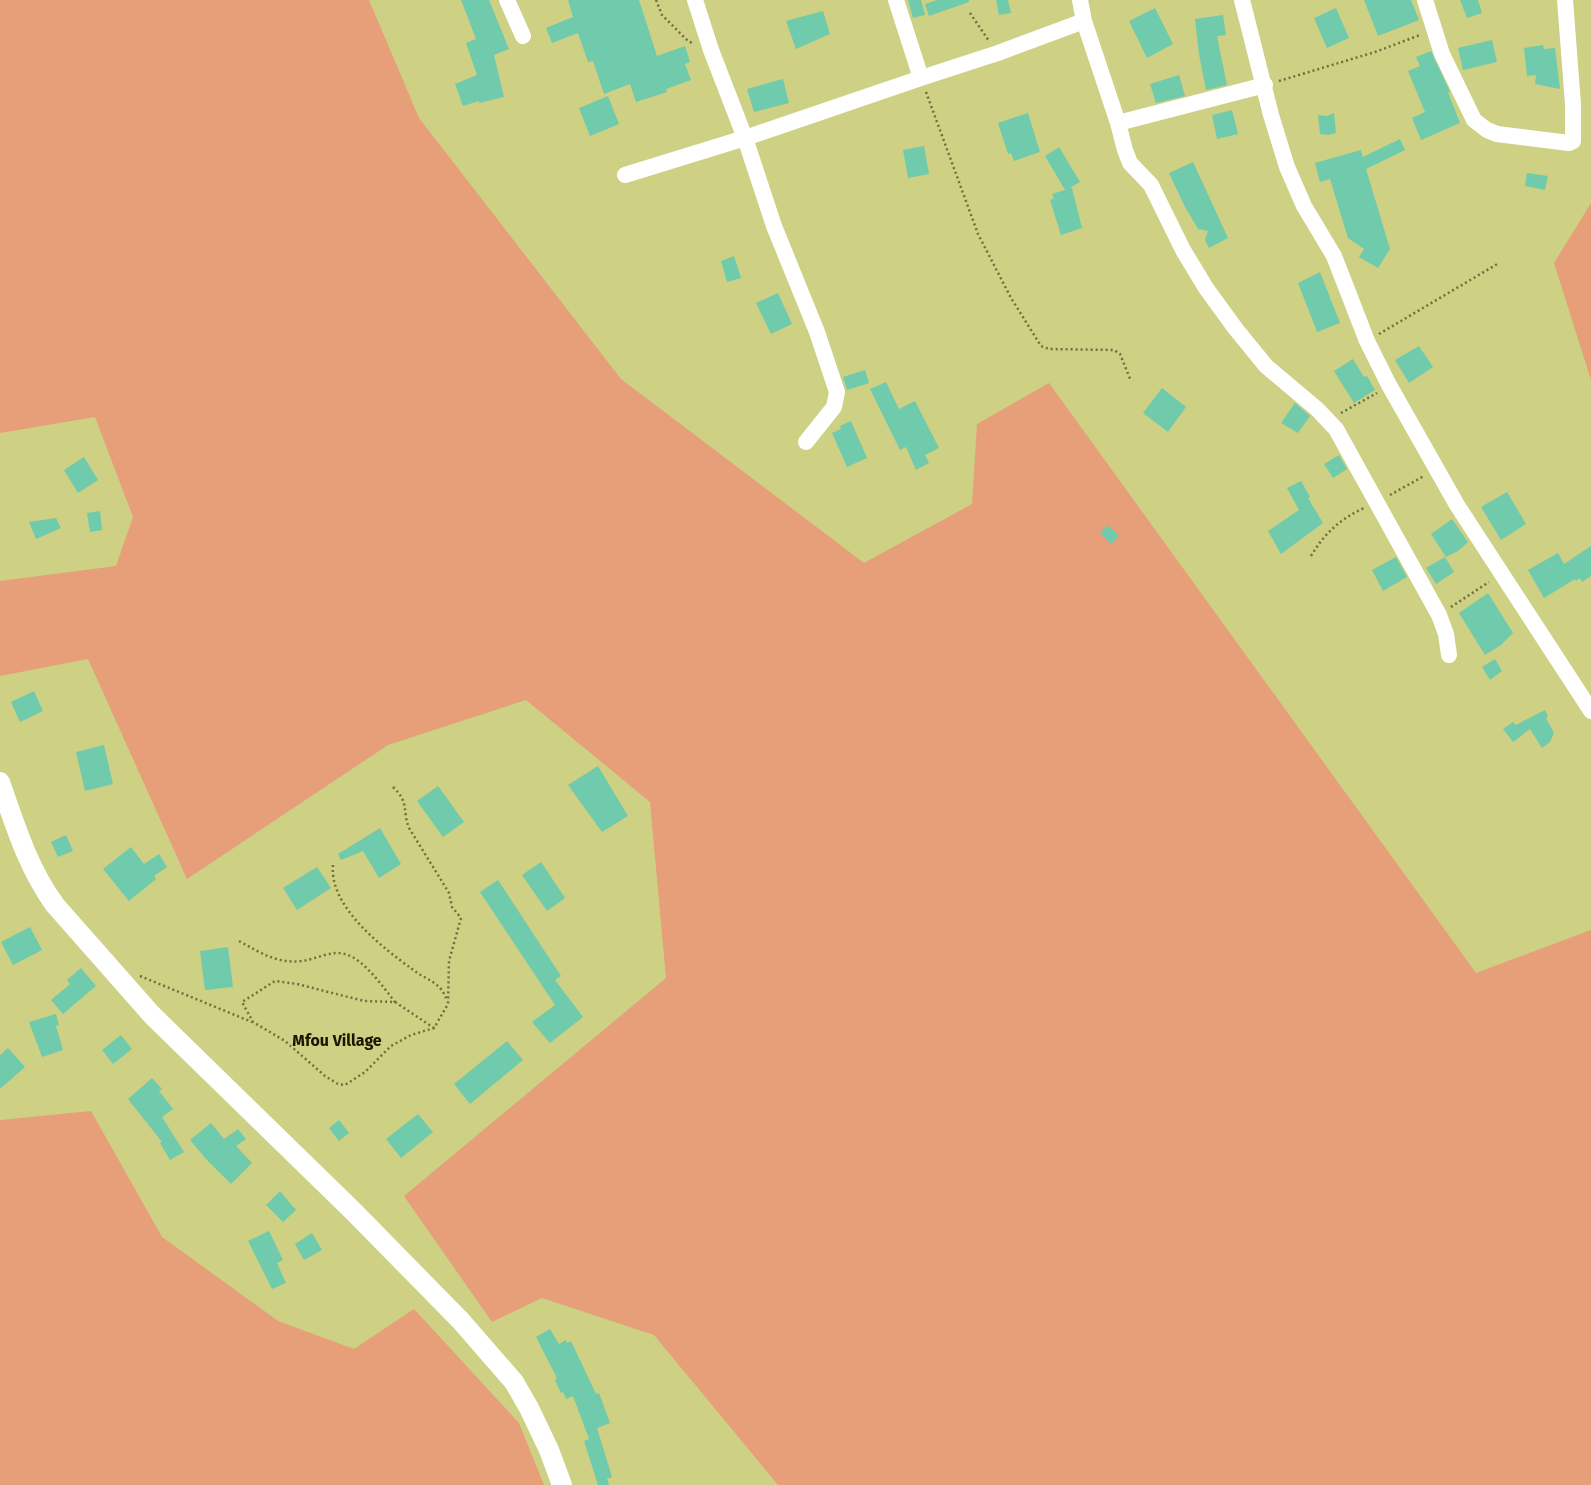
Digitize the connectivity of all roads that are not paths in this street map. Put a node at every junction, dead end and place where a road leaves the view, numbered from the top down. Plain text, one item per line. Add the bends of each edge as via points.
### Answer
1 (508, 0) edge
2 (695, 0) edge
3 (896, 0) edge
4 (1080, 0) edge
5 (1242, 0) edge
6 (1425, 0) edge
7 (1565, 0) edge
8 (1084, 21) junction
9 (523, 36) dead end
10 (922, 78) junction
11 (1265, 85) junction
12 (1118, 124) junction
13 (745, 138) junction
14 (625, 175) dead end
15 (806, 442) dead end
16 (1449, 655) dead end
17 (1591, 711) edge
18 (0, 782) edge
19 (562, 1485) edge

1 - 9 street
2 - 13 street
3 - 10 street
4 - 8 street
5 - 11 street
6 - 7 street via 1434,30 1474,120 1497,134 1569,143 1573,141 1573,104
8 - 10 street
8 - 12 street
10 - 13 street
11 - 12 street
11 - 17 street via 1271,114 1292,180 1304,206 1334,256 1367,341 1389,385 1457,505
12 - 16 street via 1130,163 1151,185 1184,250 1214,299 1266,366 1329,421 1339,436 1439,615 1446,634
13 - 14 street
13 - 15 street via 774,226 817,332 837,392 834,407
18 - 19 main road via 20,840 43,889 152,1015 461,1320 514,1382 549,1450

